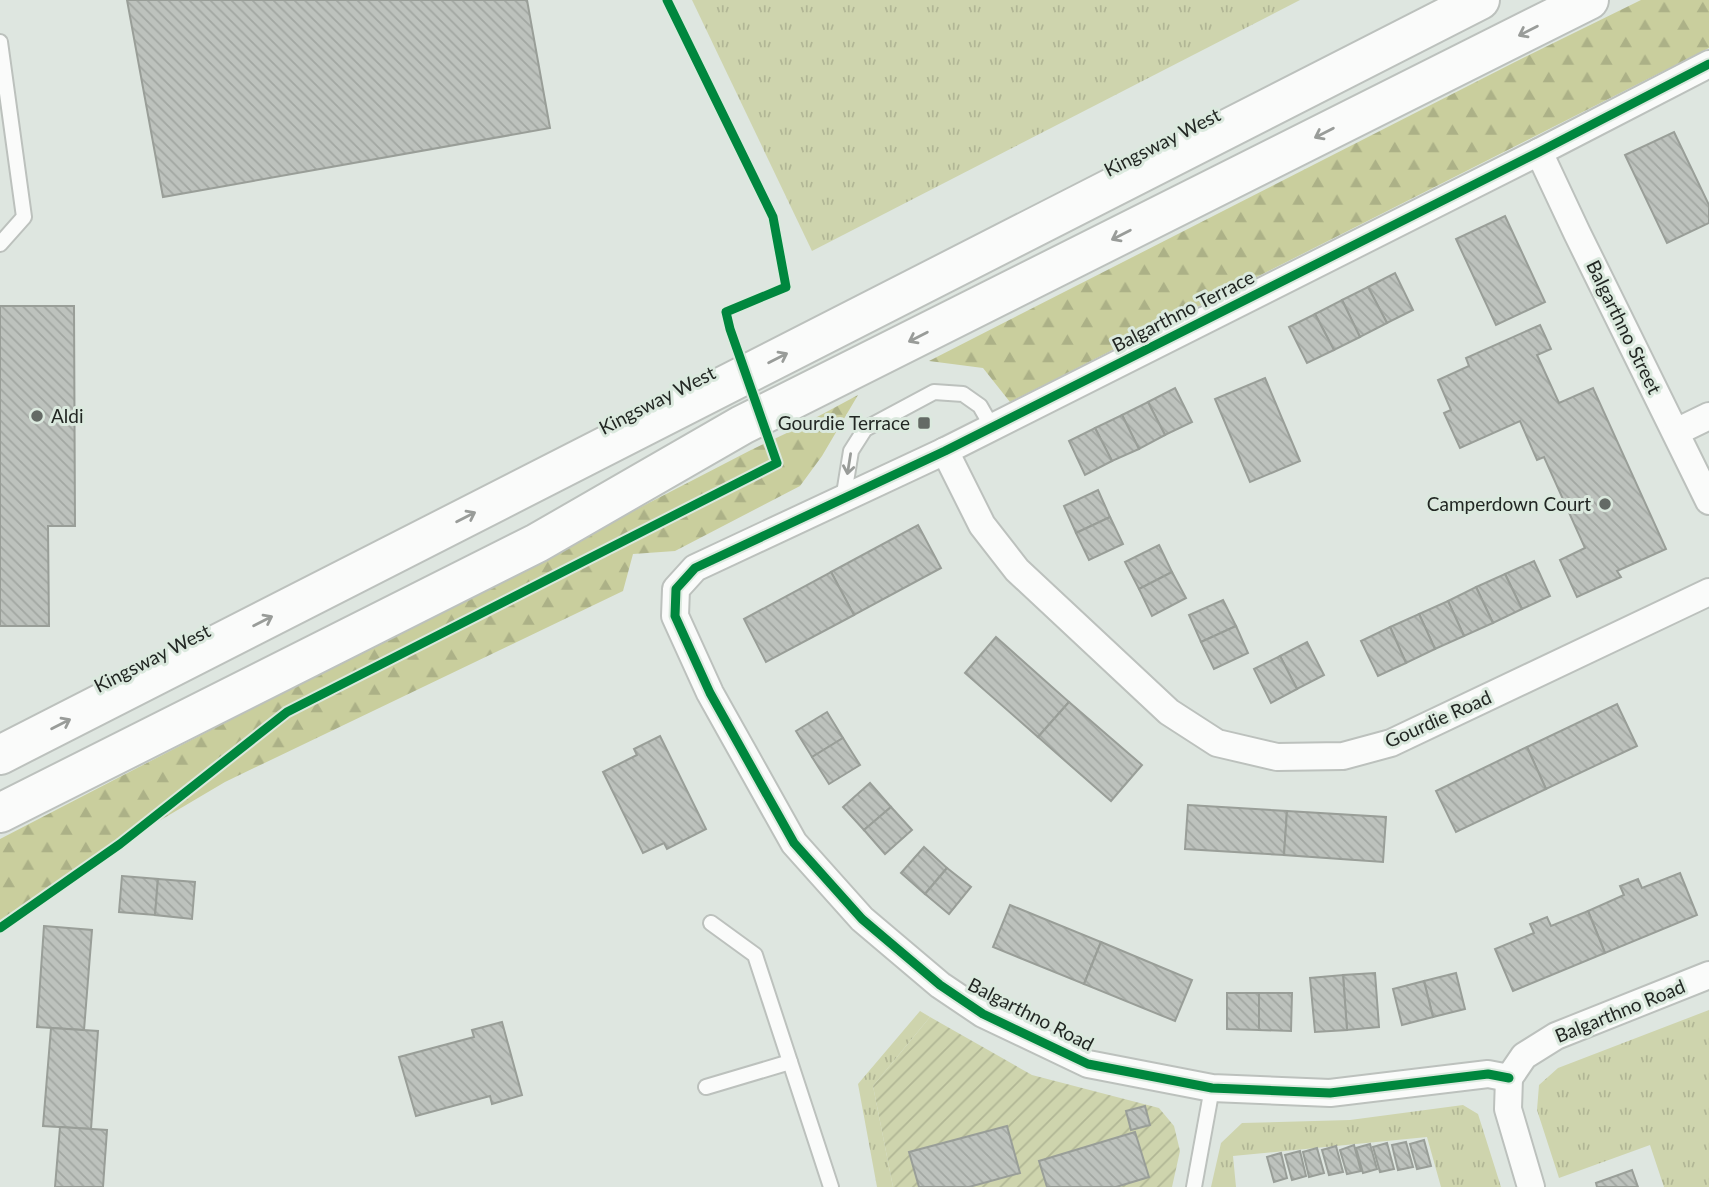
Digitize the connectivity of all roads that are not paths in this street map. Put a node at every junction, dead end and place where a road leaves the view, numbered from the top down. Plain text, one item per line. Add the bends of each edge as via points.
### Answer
1 (1480, 0) edge
2 (1589, 0) edge
3 (0, 42) edge
4 (1709, 64) edge
5 (1539, 152) junction
6 (0, 244) edge
7 (1709, 416) edge
8 (992, 427) junction
9 (1676, 432) junction
10 (945, 451) junction
11 (843, 500) junction
12 (1709, 501) edge
13 (676, 589) joint
14 (1709, 592) edge
15 (0, 755) edge
16 (0, 813) edge
17 (711, 923) dead end
18 (1709, 975) edge
19 (790, 1062) junction
20 (1509, 1078) junction
21 (706, 1087) dead end
22 (1213, 1088) junction
23 (831, 1187) edge
24 (1194, 1187) edge
25 (1531, 1187) edge

15 -> 1 highway, Kingsway West
2 -> 16 highway via 742,425 537,543
3 - 6 lane via 24,217
4 - 5 street, Balgarthno Terrace
5 - 8 street, Balgarthno Terrace
5 - 9 street, Balgarthno Street
7 - 9 street
8 - 10 street, Balgarthno Terrace
8 -> 11 lane via 980,406 963,394 934,392 865,429 851,451
9 - 12 street, Balgarthno Street
10 - 11 street, Balgarthno Terrace
10 - 14 street, Gourdie Road via 982,525 1017,570 1168,712 1217,743 1277,757 1343,756 1391,743
11 - 13 street, Balgarthno Terrace via 695,568
13 - 22 street, Balgarthno Road via 675,616 710,693 794,843 862,919 940,985 983,1014 1088,1064
17 - 19 lane via 755,955
18 - 20 street, Balgarthno Road via 1556,1036 1524,1056
19 - 21 lane
19 - 23 lane
20 - 22 street, Balgarthno Road via 1488,1074 1330,1093
20 - 25 street via 1508,1109
22 - 24 lane

